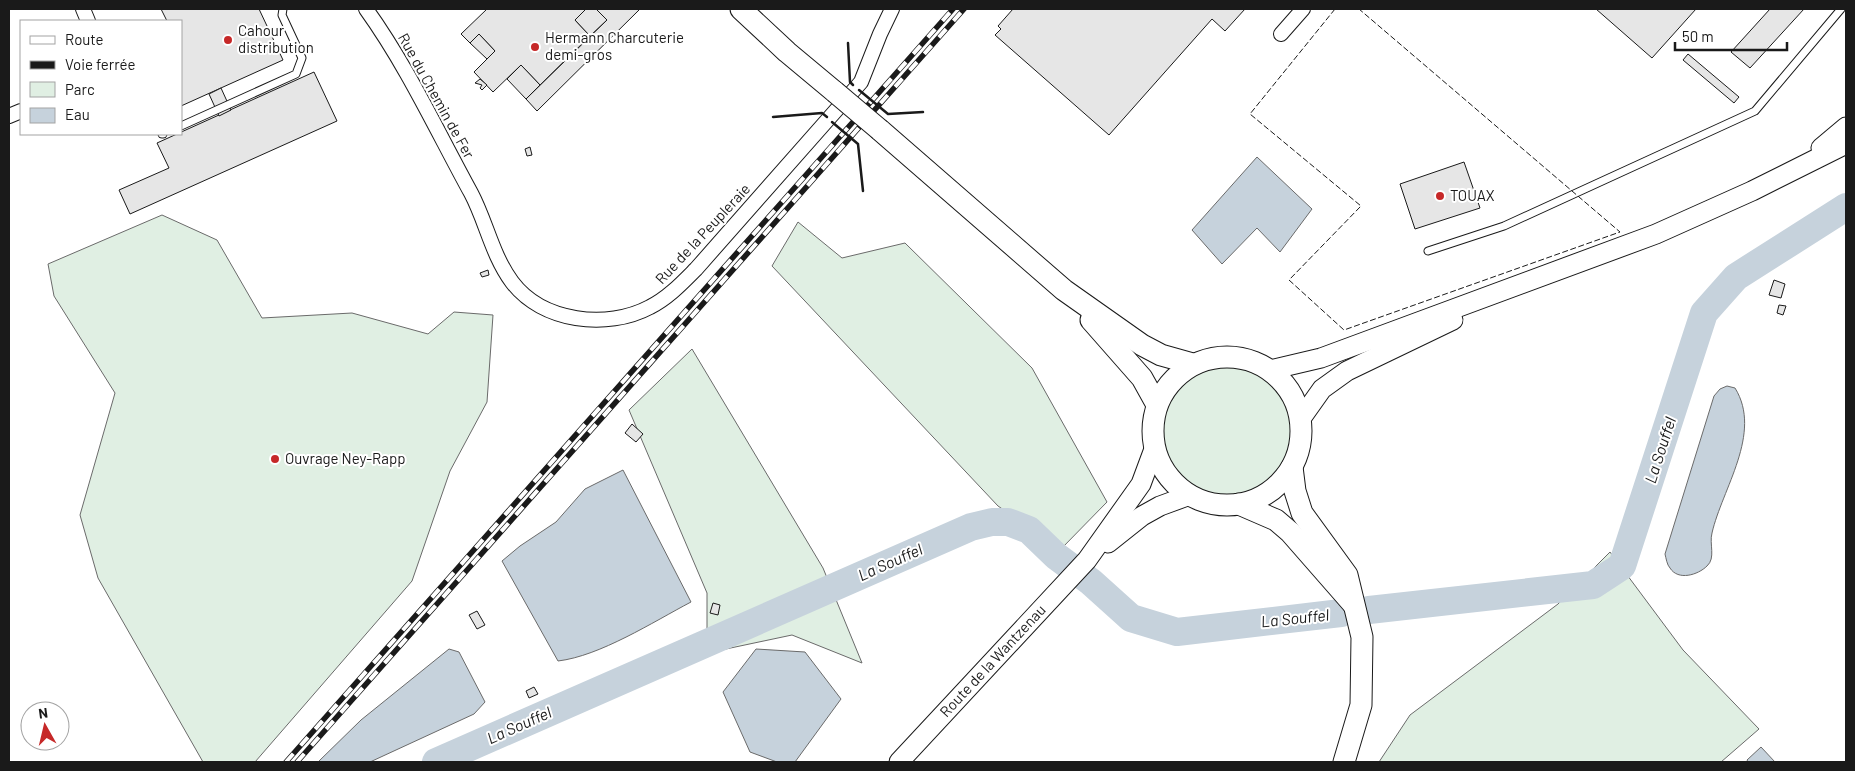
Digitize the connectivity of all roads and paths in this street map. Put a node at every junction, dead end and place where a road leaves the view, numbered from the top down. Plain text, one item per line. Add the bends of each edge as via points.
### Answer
1 (283, 9) edge
2 (366, 9) edge
3 (741, 9) edge
4 (892, 9) edge
5 (1303, 9) edge
6 (1840, 9) edge
7 (1282, 34) dead end
8 (182, 126) edge
9 (1846, 127) edge
10 (1846, 144) edge
11 (1795, 169) junction
12 (475, 201) joint
13 (1428, 251) dead end
14 (1549, 275) junction
15 (1064, 290) junction
16 (1193, 364) junction
17 (1270, 370) junction
18 (1157, 406) junction
19 (1300, 420) junction
20 (1154, 449) junction
21 (1292, 466) junction
22 (1190, 495) junction
23 (1239, 504) junction
24 (1088, 560) junction
25 (1354, 605) junction
26 (899, 762) edge
27 (1344, 762) edge

1 - 8 lane via 282,15 302,58 296,74
2 - 12 street, Rue du Chemin de Fer via 415,88
3 - 15 main road, bridge
4 - 12 street, Rue de la Peupleraie via 861,82 696,269 668,296 644,310 632,315 585,320 564,316 532,299 513,283 503,267
5 - 7 street
6 - 13 lane via 1755,111 1504,226
9 - 11 main road
10 - 11 main road
11 - 14 main road via 1664,231
14 - 17 main road via 1321,358
14 - 19 main road via 1347,371 1322,389
15 - 16 main road via 1142,346
15 - 18 main road via 1142,378
16 - 17 main road via 1224,356 1248,360
16 - 18 main road via 1172,382
17 - 19 main road via 1290,392
18 - 20 main road via 1152,427
19 - 21 main road via 1300,444
20 - 22 main road via 1170,478
20 - 24 main road, Route de la Wantzenau via 1141,484
21 - 23 main road via 1269,491
21 - 25 main road via 1302,513 1344,569
22 - 23 main road via 1205,502
22 - 24 main road, Route de la Wantzenau via 1142,516
23 - 25 main road via 1276,520 1290,532
24 - 26 main road, Route de la Wantzenau
25 - 27 main road via 1362,637 1361,705

